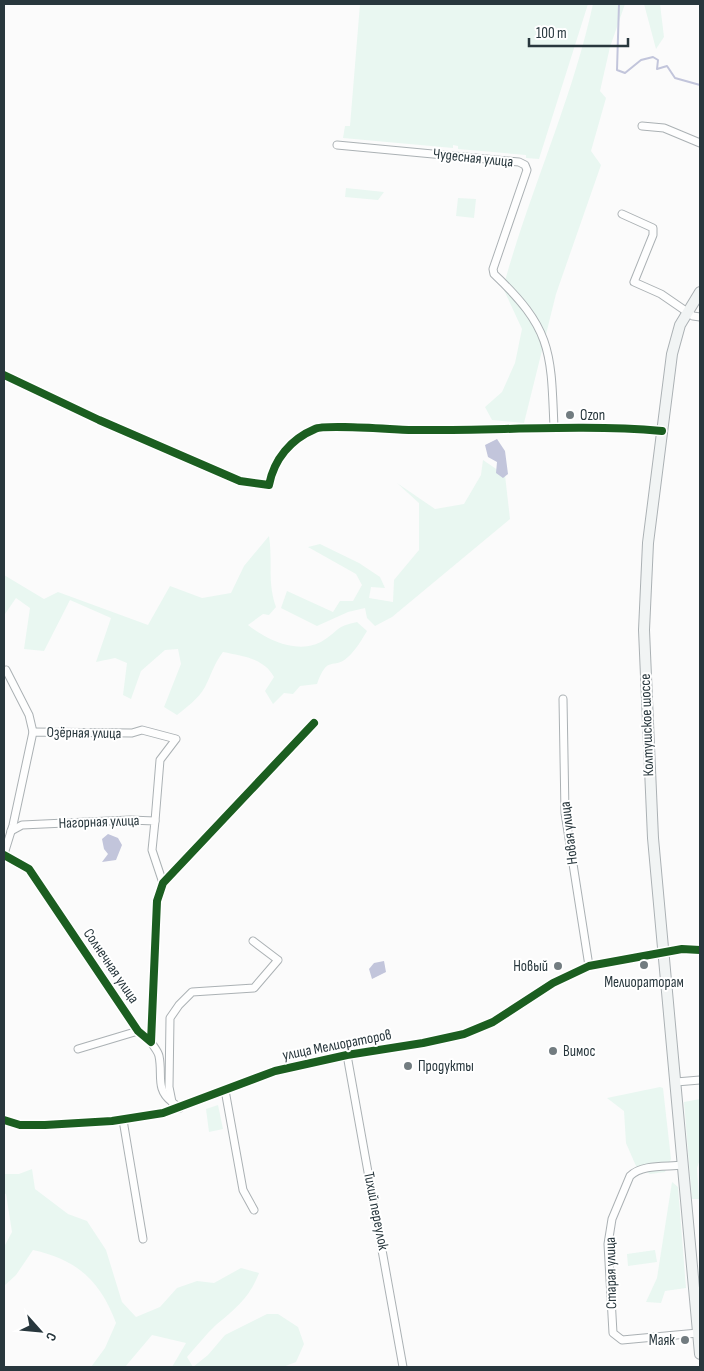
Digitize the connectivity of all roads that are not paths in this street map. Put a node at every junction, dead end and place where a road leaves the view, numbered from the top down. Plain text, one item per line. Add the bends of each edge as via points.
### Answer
1 (642, 126) dead end
2 (700, 143) edge
3 (337, 145) dead end
4 (622, 214) dead end
5 (700, 292) edge
6 (687, 311) junction
7 (700, 317) edge
8 (4, 375) edge
9 (554, 428) junction
10 (662, 430) junction
11 (6, 670) dead end
12 (563, 699) dead end
13 (314, 723) dead end
14 (33, 732) junction
15 (155, 821) junction
16 (11, 831) junction
17 (4, 854) edge
18 (163, 883) junction
19 (253, 941) dead end
20 (700, 950) edge
21 (664, 952) junction
22 (589, 966) junction
23 (138, 1031) junction
24 (151, 1042) junction
25 (78, 1049) dead end
26 (347, 1055) junction
27 (700, 1080) edge
28 (676, 1082) junction
29 (224, 1090) junction
30 (172, 1102) junction
31 (180, 1108) junction
32 (4, 1120) edge
33 (123, 1120) junction
34 (682, 1165) junction
35 (254, 1210) dead end
36 (143, 1239) dead end
37 (698, 1333) junction
38 (700, 1354) edge
39 (403, 1367) edge

1 - 2 street via 664,128
3 - 9 street, Чудесная улица via 526,165 494,274 529,310 545,341 550,360
4 - 6 street via 652,228 653,235 634,282
5 - 6 main road, Колтушское шоссе
6 - 7 street
6 - 10 main road, Колтушское шоссе via 674,347
8 - 9 street via 240,481 269,485 280,456 294,442 317,428
9 - 10 street
10 - 21 main road, Колтушское шоссе via 648,543 644,611 650,781
11 - 14 street via 29,715
12 - 22 street, Новая улица via 565,813
13 - 18 street
14 - 15 street, Озёрная улица via 132,733 142,730 176,739 160,760
14 - 16 street, Озёрная улица
15 - 16 street, Нагорная улица via 22,825
15 - 18 street, Нагорная улица via 152,850
16 - 17 street, Озёрная улица
17 - 23 street, Солнечная улица via 29,869
18 - 24 street, Солнечная улица via 157,901
19 - 30 street via 278,960 254,988 192,992 170,1018 169,1086
20 - 21 street, улица Мелиораторов
21 - 22 street, улица Мелиораторов
21 - 28 main road, Колтушское шоссе
22 - 26 street, улица Мелиораторов via 553,983 478,1029 423,1043
23 - 24 street, Солнечная улица
23 - 25 street
24 - 30 street via 159,1055 161,1089
26 - 29 street, улица Мелиораторов via 275,1071
26 - 39 street, Тихий переулок
27 - 28 street
28 - 34 main road, Колтушское шоссе
29 - 31 street, улица Мелиораторов
29 - 35 street via 243,1190
30 - 31 street
31 - 33 street, улица Мелиораторов
32 - 33 street, улица Мелиораторов via 20,1125 45,1125
33 - 36 street
34 - 37 main road, Колтушское шоссе
34 - 37 street, Старая улица via 635,1170 612,1218 608,1250 613,1332 622,1340
37 - 38 main road, Колтушское шоссе

